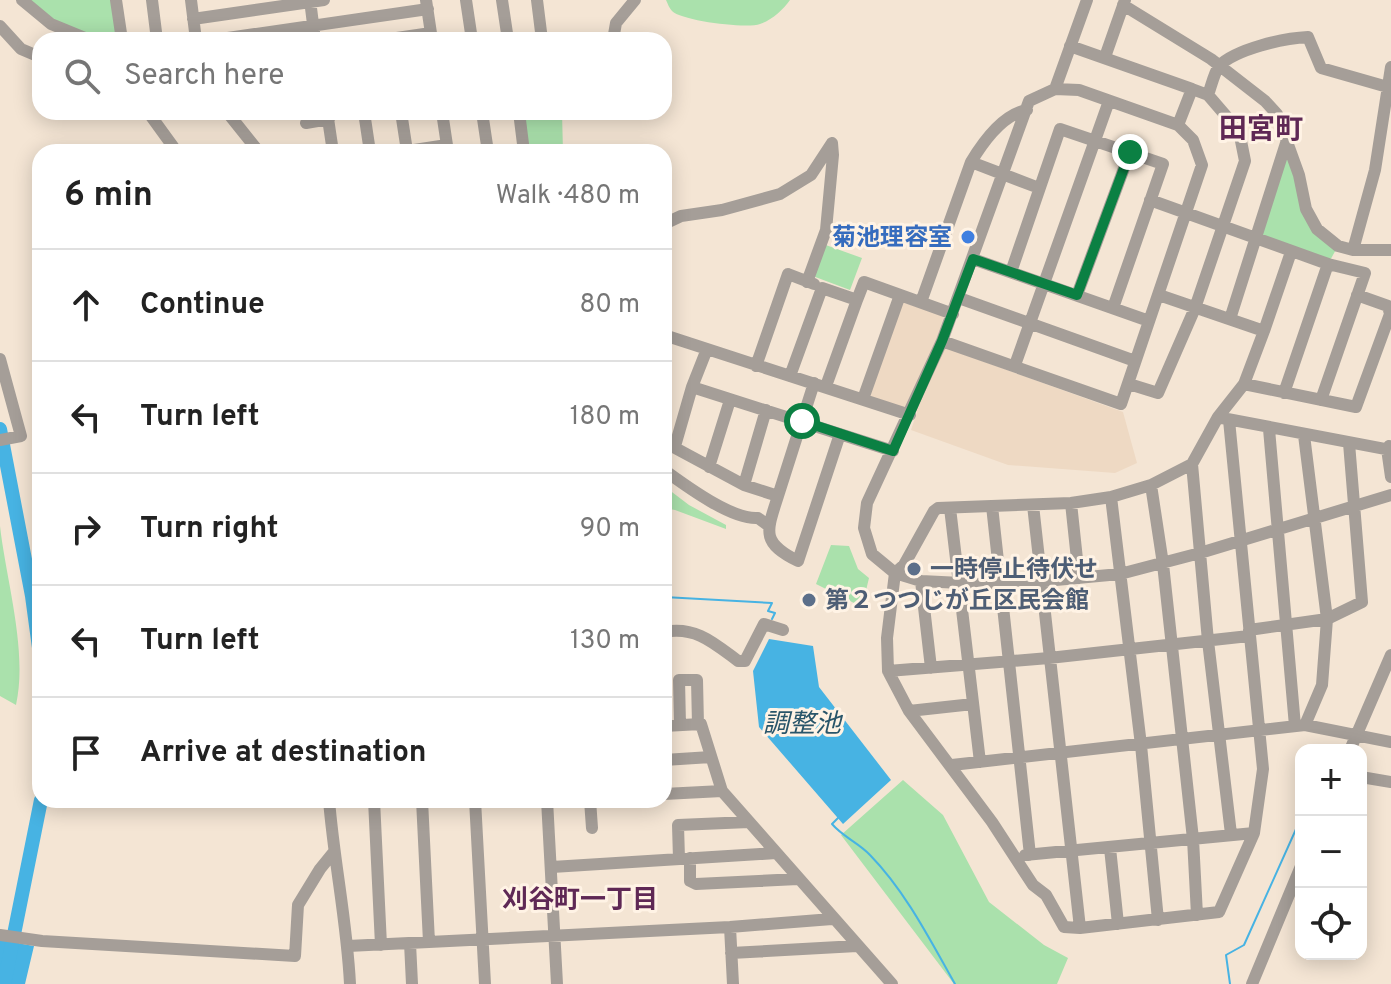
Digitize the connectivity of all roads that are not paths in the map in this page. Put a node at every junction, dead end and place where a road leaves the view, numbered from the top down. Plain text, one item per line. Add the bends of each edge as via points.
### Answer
1 (22, 0) edge
2 (116, 0) edge
3 (152, 0) edge
4 (191, 0) edge
5 (466, 0) edge
6 (502, 0) edge
7 (537, 0) edge
8 (635, 0) edge
9 (1087, 0) edge
10 (315, 1) edge
11 (1124, 2) edge
12 (272, 4) edge
13 (427, 5) edge
14 (234, 6) edge
15 (193, 19) junction
16 (0, 26) edge
17 (314, 26) junction
18 (70, 32) edge
19 (121, 32) edge
20 (156, 32) edge
21 (195, 32) edge
22 (271, 32) edge
23 (314, 32) edge
24 (431, 32) edge
25 (471, 32) edge
26 (507, 32) edge
27 (541, 32) edge
28 (614, 32) edge
29 (1070, 46) junction
30 (32, 54) edge
31 (1105, 57) junction
32 (1219, 67) junction
33 (1391, 67) edge
34 (1389, 87) edge
35 (1055, 89) junction
36 (1192, 89) junction
37 (1208, 95) junction
38 (1109, 101) junction
39 (1027, 110) junction
40 (154, 120) edge
41 (233, 120) edge
42 (315, 120) edge
43 (329, 120) edge
44 (365, 120) edge
45 (402, 120) edge
46 (443, 120) edge
47 (483, 120) edge
48 (520, 120) edge
49 (306, 123) dead end
50 (1178, 125) junction
51 (1095, 140) junction
52 (1286, 143) junction
53 (171, 144) edge
54 (253, 144) edge
55 (332, 144) edge
56 (369, 144) edge
57 (406, 144) edge
58 (447, 144) edge
59 (487, 144) edge
60 (523, 144) edge
61 (1130, 152) junction
62 (971, 162) junction
63 (1005, 174) junction
64 (1039, 188) junction
65 (1150, 200) junction
66 (1186, 211) junction
67 (672, 220) edge
68 (1224, 225) junction
69 (1256, 239) junction
70 (1353, 250) junction
71 (1391, 250) edge
72 (1374, 251) junction
73 (1291, 252) junction
74 (973, 259) junction
75 (1328, 264) junction
76 (1011, 272) junction
77 (1365, 273) junction
78 (807, 282) junction
79 (1044, 282) junction
80 (822, 288) junction
81 (900, 295) junction
82 (1077, 295) junction
83 (1159, 295) junction
84 (1357, 295) junction
85 (959, 298) junction
86 (857, 300) junction
87 (921, 302) junction
88 (1113, 308) junction
89 (1195, 308) junction
90 (953, 314) junction
91 (1230, 319) junction
92 (1149, 321) junction
93 (1028, 323) junction
94 (1264, 331) junction
95 (672, 338) edge
96 (942, 341) junction
97 (707, 349) junction
98 (0, 359) edge
99 (1135, 361) junction
100 (1015, 365) junction
101 (756, 366) junction
102 (790, 376) junction
103 (1129, 384) junction
104 (1244, 384) junction
105 (820, 385) junction
106 (692, 387) junction
107 (1284, 393) junction
108 (863, 399) junction
109 (730, 400) junction
110 (1321, 400) junction
111 (766, 410) junction
112 (910, 415) junction
113 (1224, 419) junction
114 (802, 421) junction
115 (1269, 429) junction
116 (840, 434) junction
117 (1304, 435) junction
118 (672, 439) edge
119 (0, 440) edge
120 (1349, 443) junction
121 (672, 445) edge
122 (1390, 447) edge
123 (893, 451) junction
124 (1192, 464) junction
125 (709, 467) junction
126 (672, 476) edge
127 (1391, 477) edge
128 (744, 485) junction
129 (1151, 485) junction
130 (1391, 495) edge
131 (778, 496) junction
132 (1111, 497) junction
133 (1071, 503) junction
134 (1033, 505) junction
135 (992, 506) junction
136 (1354, 506) junction
137 (950, 508) junction
138 (1315, 517) junction
139 (769, 526) junction
140 (1276, 531) junction
141 (1239, 542) junction
142 (1200, 553) junction
143 (1163, 564) junction
144 (895, 573) junction
145 (1120, 574) junction
146 (1079, 578) junction
147 (921, 581) junction
148 (1041, 582) junction
149 (961, 584) junction
150 (1001, 585) junction
151 (1327, 619) junction
152 (1286, 624) junction
153 (783, 630) dead end
154 (672, 632) edge
155 (1249, 633) junction
156 (1208, 641) junction
157 (1172, 645) junction
158 (1129, 649) junction
159 (1391, 655) edge
160 (1049, 658) junction
161 (1009, 661) junction
162 (968, 666) junction
163 (931, 668) junction
164 (888, 671) junction
165 (973, 704) junction
166 (909, 711) junction
167 (680, 725) junction
168 (698, 725) junction
169 (672, 726) edge
170 (1300, 726) junction
171 (1260, 732) junction
172 (1219, 737) junction
173 (1356, 737) junction
174 (1181, 740) junction
175 (1391, 742) edge
176 (1353, 744) edge
177 (1141, 745) junction
178 (1060, 753) junction
179 (711, 757) junction
180 (1021, 757) junction
181 (672, 759) edge
182 (980, 762) junction
183 (952, 765) junction
184 (1367, 778) edge
185 (1391, 782) edge
186 (722, 791) junction
187 (672, 794) edge
188 (330, 808) edge
189 (374, 808) edge
190 (422, 808) edge
191 (475, 808) edge
192 (548, 808) edge
193 (591, 808) edge
194 (749, 822) junction
195 (592, 828) dead end
196 (1254, 833) junction
197 (1231, 834) junction
198 (1193, 839) junction
199 (1150, 843) junction
200 (1110, 848) junction
201 (1071, 850) junction
202 (333, 853) junction
203 (776, 853) junction
204 (1030, 855) junction
205 (1014, 857) junction
206 (685, 859) junction
207 (552, 867) junction
208 (798, 879) junction
209 (1295, 880) edge
210 (1197, 915) junction
211 (832, 919) junction
212 (1158, 920) junction
213 (1118, 924) junction
214 (730, 927) junction
215 (1080, 928) junction
216 (0, 935) edge
217 (554, 936) junction
218 (482, 938) junction
219 (429, 942) junction
220 (410, 943) junction
221 (381, 945) junction
222 (348, 946) junction
223 (857, 946) junction
224 (731, 953) junction
225 (350, 984) edge
226 (412, 984) edge
227 (485, 984) edge
228 (557, 984) edge
229 (733, 984) edge
230 (892, 984) edge
231 (1252, 984) edge

1 - 18 street via 51,24
2 - 19 street
3 - 20 street
4 - 15 street
5 - 25 street
6 - 26 street
7 - 27 street
8 - 28 street
9 - 29 street
10 - 12 street
10 - 17 street
11 - 31 street
11 - 32 street
12 - 14 street
13 - 17 street
13 - 24 street
14 - 15 street
15 - 21 street
16 - 30 street
17 - 22 street
17 - 23 street
29 - 31 street
29 - 35 street
31 - 36 street
32 - 34 street via 1250,49 1308,37 1321,68
32 - 37 street
32 - 52 street via 1277,114
33 - 34 street
34 - 70 street via 1375,170
35 - 38 street via 1079,90
35 - 39 street via 1029,101
36 - 37 street
36 - 50 street
37 - 68 street via 1239,131 1245,161
38 - 50 street
38 - 51 street
39 - 62 street via 1015,112
39 - 63 street
40 - 53 street
41 - 54 street
42 - 49 street
43 - 55 street
44 - 56 street
45 - 57 street
46 - 58 street
47 - 59 street
48 - 60 street
50 - 66 street via 1193,140 1202,165
51 - 61 street
51 - 64 street via 1060,129
51 - 79 street
52 - 69 street
52 - 70 street via 1317,229 1338,246
61 - 65 street via 1163,164
61 - 82 street
62 - 63 street
62 - 87 street
63 - 64 street
63 - 74 street
64 - 76 street
65 - 66 street
65 - 88 street
66 - 68 street
66 - 83 street
67 - 78 street via 780,194 811,175 832,143 826,230
68 - 69 street
68 - 89 street
69 - 73 street
69 - 91 street
70 - 72 street
71 - 72 street
72 - 77 street
73 - 75 street
73 - 94 street
74 - 76 street
74 - 85 street
75 - 77 street
75 - 107 street
76 - 79 street
77 - 84 street
78 - 80 street
78 - 101 street via 788,274
79 - 82 street
79 - 93 street
80 - 86 street
80 - 102 street
81 - 86 street via 864,282
81 - 87 street
81 - 108 street
82 - 88 street
83 - 89 street
83 - 92 street
84 - 110 street
84 - 110 street via 1388,306 1390,314 1356,407
85 - 90 street
85 - 93 street
86 - 105 street
87 - 90 street
88 - 92 street
89 - 91 street
89 - 103 street via 1158,393
90 - 96 street
91 - 94 street
92 - 99 street
93 - 99 street
93 - 100 street
94 - 104 street
95 - 97 street
96 - 100 street
96 - 112 street
97 - 101 street
97 - 106 street
98 - 119 street via 18,436
99 - 103 street
100 - 103 street via 1121,404
101 - 102 street
102 - 105 street
104 - 107 street
104 - 113 street
105 - 108 street
105 - 114 street
106 - 109 street
106 - 118 street
107 - 110 street
108 - 112 street
109 - 111 street
109 - 125 street
111 - 114 street
111 - 128 street
112 - 123 street
113 - 115 street
113 - 124 street
113 - 141 street
114 - 116 street
114 - 131 street
115 - 117 street
115 - 140 street
116 - 123 street
116 - 139 street via 798,561 770,540
117 - 120 street
117 - 138 street
120 - 122 street
120 - 136 street
121 - 125 street
122 - 127 street
123 - 144 street via 867,503 864,528 872,554
124 - 129 street
124 - 142 street
125 - 128 street
126 - 139 street via 738,516 758,518
128 - 131 street
129 - 132 street
129 - 143 street
130 - 136 street
131 - 139 street
132 - 133 street
132 - 145 street
133 - 134 street
133 - 146 street
134 - 135 street
134 - 148 street
135 - 137 street
135 - 150 street
136 - 138 street
136 - 151 street via 1362,602
137 - 144 street via 934,511
137 - 149 street
138 - 140 street
138 - 151 street
140 - 141 street
140 - 152 street
141 - 142 street
141 - 155 street
142 - 143 street
142 - 156 street
143 - 145 street
143 - 157 street
144 - 147 street
144 - 164 street
145 - 146 street
145 - 158 street
146 - 148 street
147 - 149 street
147 - 163 street
148 - 150 street
148 - 160 street
149 - 150 street
149 - 162 street
150 - 161 street
151 - 152 street
151 - 170 street via 1322,685
152 - 155 street
152 - 170 street
153 - 154 street via 764,624 745,661 704,636
155 - 156 street
155 - 171 street
156 - 157 street
156 - 172 street
157 - 158 street
157 - 174 street
158 - 160 street
158 - 177 street
159 - 173 street
160 - 161 street
160 - 178 street
161 - 162 street
161 - 180 street
162 - 163 street
162 - 165 street
163 - 164 street
164 - 166 street
165 - 166 street
165 - 182 street
166 - 183 street
167 - 168 street
167 - 168 street via 679,680 697,680
167 - 169 street
168 - 179 street
170 - 171 street
170 - 173 street
171 - 172 street
171 - 196 street via 1263,769
172 - 174 street
172 - 197 street
173 - 175 street
173 - 176 street
174 - 177 street
174 - 198 street
177 - 178 street
177 - 199 street
178 - 180 street
178 - 201 street
179 - 181 street
179 - 186 street
180 - 182 street
180 - 204 street
182 - 183 street
183 - 205 street
184 - 185 street
186 - 187 street
186 - 194 street
188 - 202 street
189 - 221 street
190 - 219 street
191 - 218 street
192 - 207 street
193 - 195 street
194 - 203 street
194 - 206 street via 678,825
196 - 197 street
196 - 210 street via 1219,912
197 - 198 street
198 - 199 street
198 - 210 street
199 - 200 street
199 - 212 street
200 - 201 street
200 - 213 street
201 - 204 street
201 - 215 street
202 - 216 street via 298,905 295,956
202 - 222 street
203 - 206 street
203 - 208 street
204 - 205 street
205 - 215 street via 1064,927
206 - 207 street
206 - 208 street via 690,881 696,884
207 - 217 street
208 - 211 street
209 - 231 street
210 - 212 street
211 - 214 street
211 - 223 street
212 - 213 street
213 - 215 street
214 - 217 street
214 - 224 street
217 - 218 street
217 - 228 street
218 - 219 street
218 - 227 street
219 - 220 street
220 - 221 street
220 - 226 street
221 - 222 street
222 - 225 street
223 - 224 street
223 - 230 street
224 - 229 street

